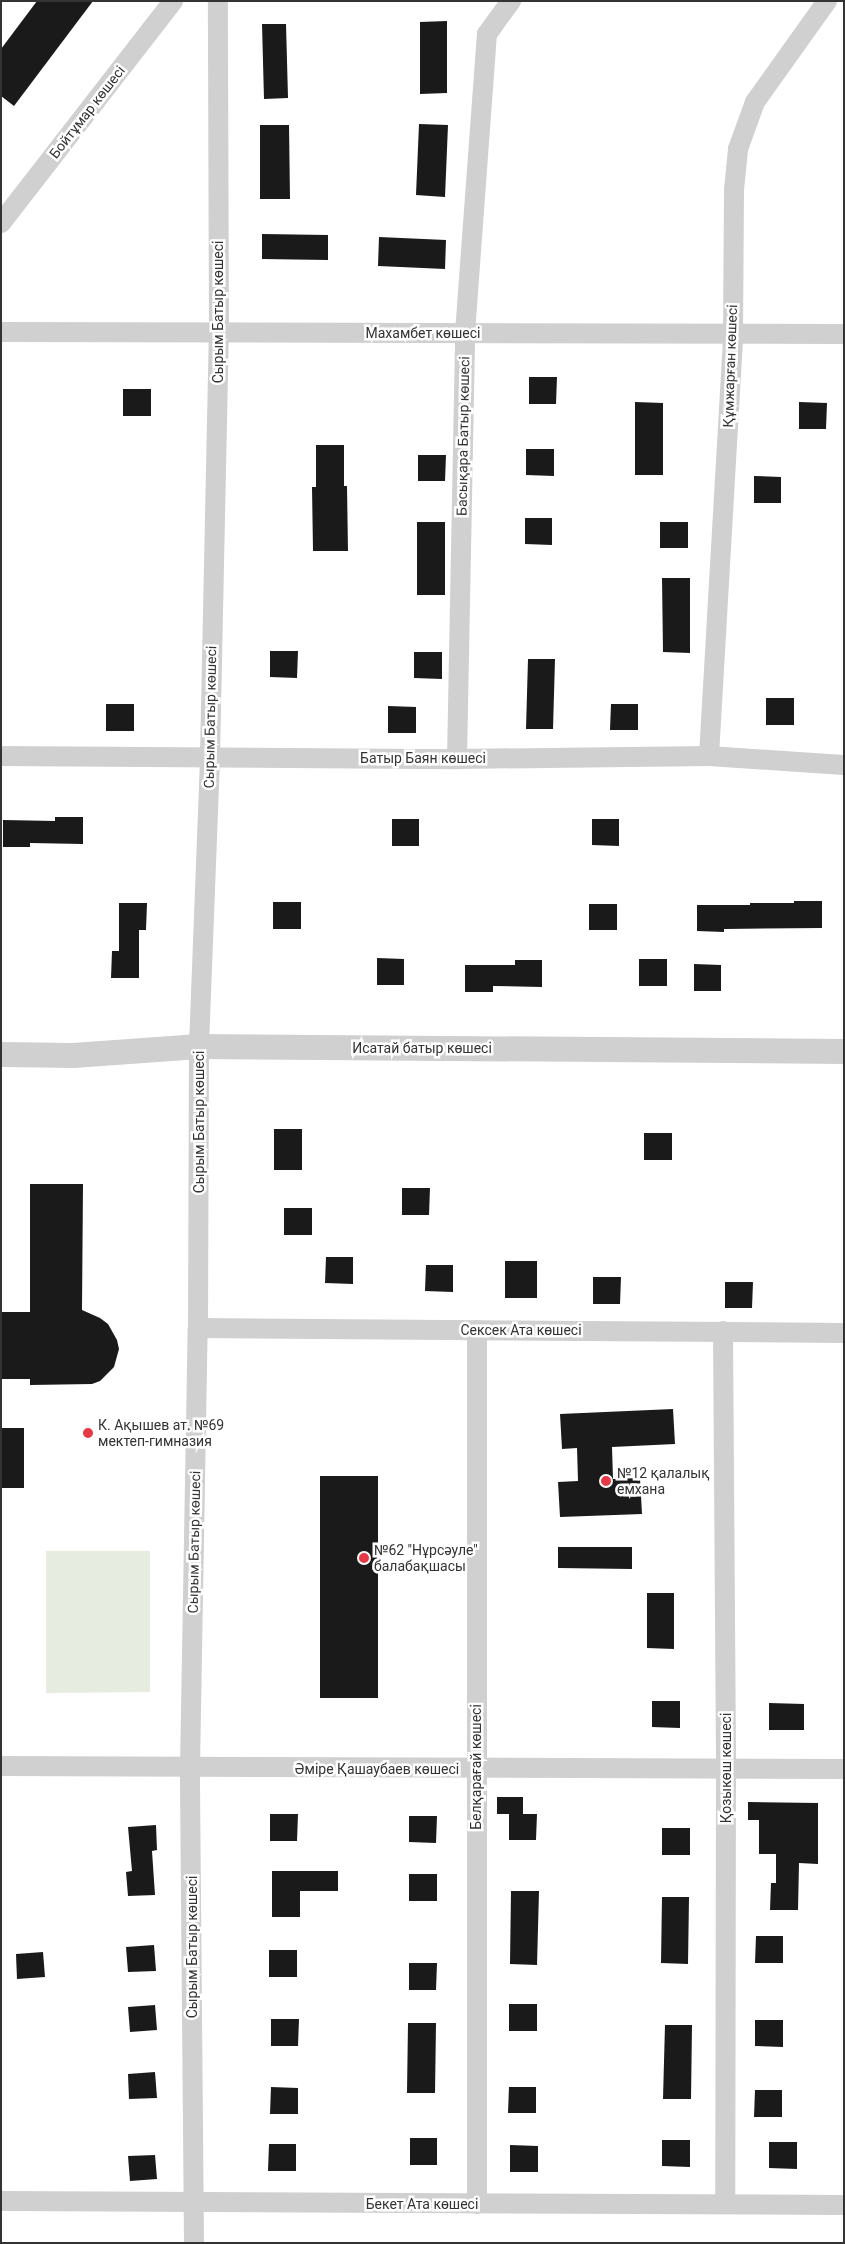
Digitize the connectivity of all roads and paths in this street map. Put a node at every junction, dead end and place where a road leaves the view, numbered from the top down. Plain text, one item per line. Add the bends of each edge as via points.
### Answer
1 (173, 1) edge
2 (218, 1) edge
3 (512, 1) edge
4 (826, 1) edge
5 (1, 222) edge
6 (1, 332) edge
7 (218, 333) junction
8 (465, 333) junction
9 (844, 334) edge
10 (733, 335) junction
11 (1, 756) edge
12 (210, 756) junction
13 (709, 756) junction
14 (457, 759) junction
15 (844, 765) edge
16 (199, 1046) junction
17 (844, 1051) edge
18 (1, 1054) edge
19 (198, 1328) junction
20 (478, 1330) junction
21 (723, 1331) junction
22 (844, 1333) edge
23 (1, 1766) edge
24 (190, 1768) junction
25 (476, 1769) junction
26 (726, 1769) junction
27 (844, 1769) edge
28 (1, 2201) edge
29 (194, 2202) junction
30 (477, 2204) junction
31 (725, 2204) junction
32 (844, 2205) edge
33 (194, 2243) edge

1 - 5 street, Бойтұмар көшесі
2 - 7 street, Сырым Батыр көшесі
3 - 8 street, Басықара Батыр көшесі via 487,34
4 - 10 street, Құмжарған көшесі via 755,102 738,149 734,190
6 - 7 street, Махамбет көшесі
7 - 8 street, Махамбет көшесі
7 - 12 street, Сырым Батыр көшесі
8 - 10 street, Махамбет көшесі
8 - 14 street, Басықара Батыр көшесі
9 - 10 street, Махамбет көшесі
10 - 13 street, Құмжарған көшесі
11 - 12 street, Батыр Баян көшесі
12 - 14 street, Батыр Баян көшесі
12 - 16 street, Сырым Батыр көшесі
13 - 14 street, Батыр Баян көшесі
13 - 15 street, Батыр Баян көшесі
16 - 17 street, Исатай батыр көшесі
16 - 18 street, Исатай батыр көшесі via 73,1055
16 - 19 street, Сырым Батыр көшесі
19 - 20 street, Сексек Ата көшесі
19 - 24 street, Сырым Батыр көшесі
20 - 21 street, Сексек Ата көшесі
20 - 25 street, Белқарағай көшесі
21 - 22 street, Сексек Ата көшесі
21 - 26 street, Қозыкөш көшесі
23 - 24 street, Әміре Қашаубаев көшесі
24 - 25 street, Әміре Қашаубаев көшесі
24 - 29 street, Сырым Батыр көшесі
25 - 26 street, Әміре Қашаубаев көшесі
25 - 30 street, Белқарағай көшесі
26 - 27 street, Әміре Қашаубаев көшесі
26 - 31 street, Қозыкөш көшесі
28 - 29 street, Бекет Ата көшесі
29 - 30 street, Бекет Ата көшесі
29 - 33 street, Сырым Батыр көшесі
30 - 31 street, Бекет Ата көшесі
31 - 32 street, Бекет Ата көшесі

